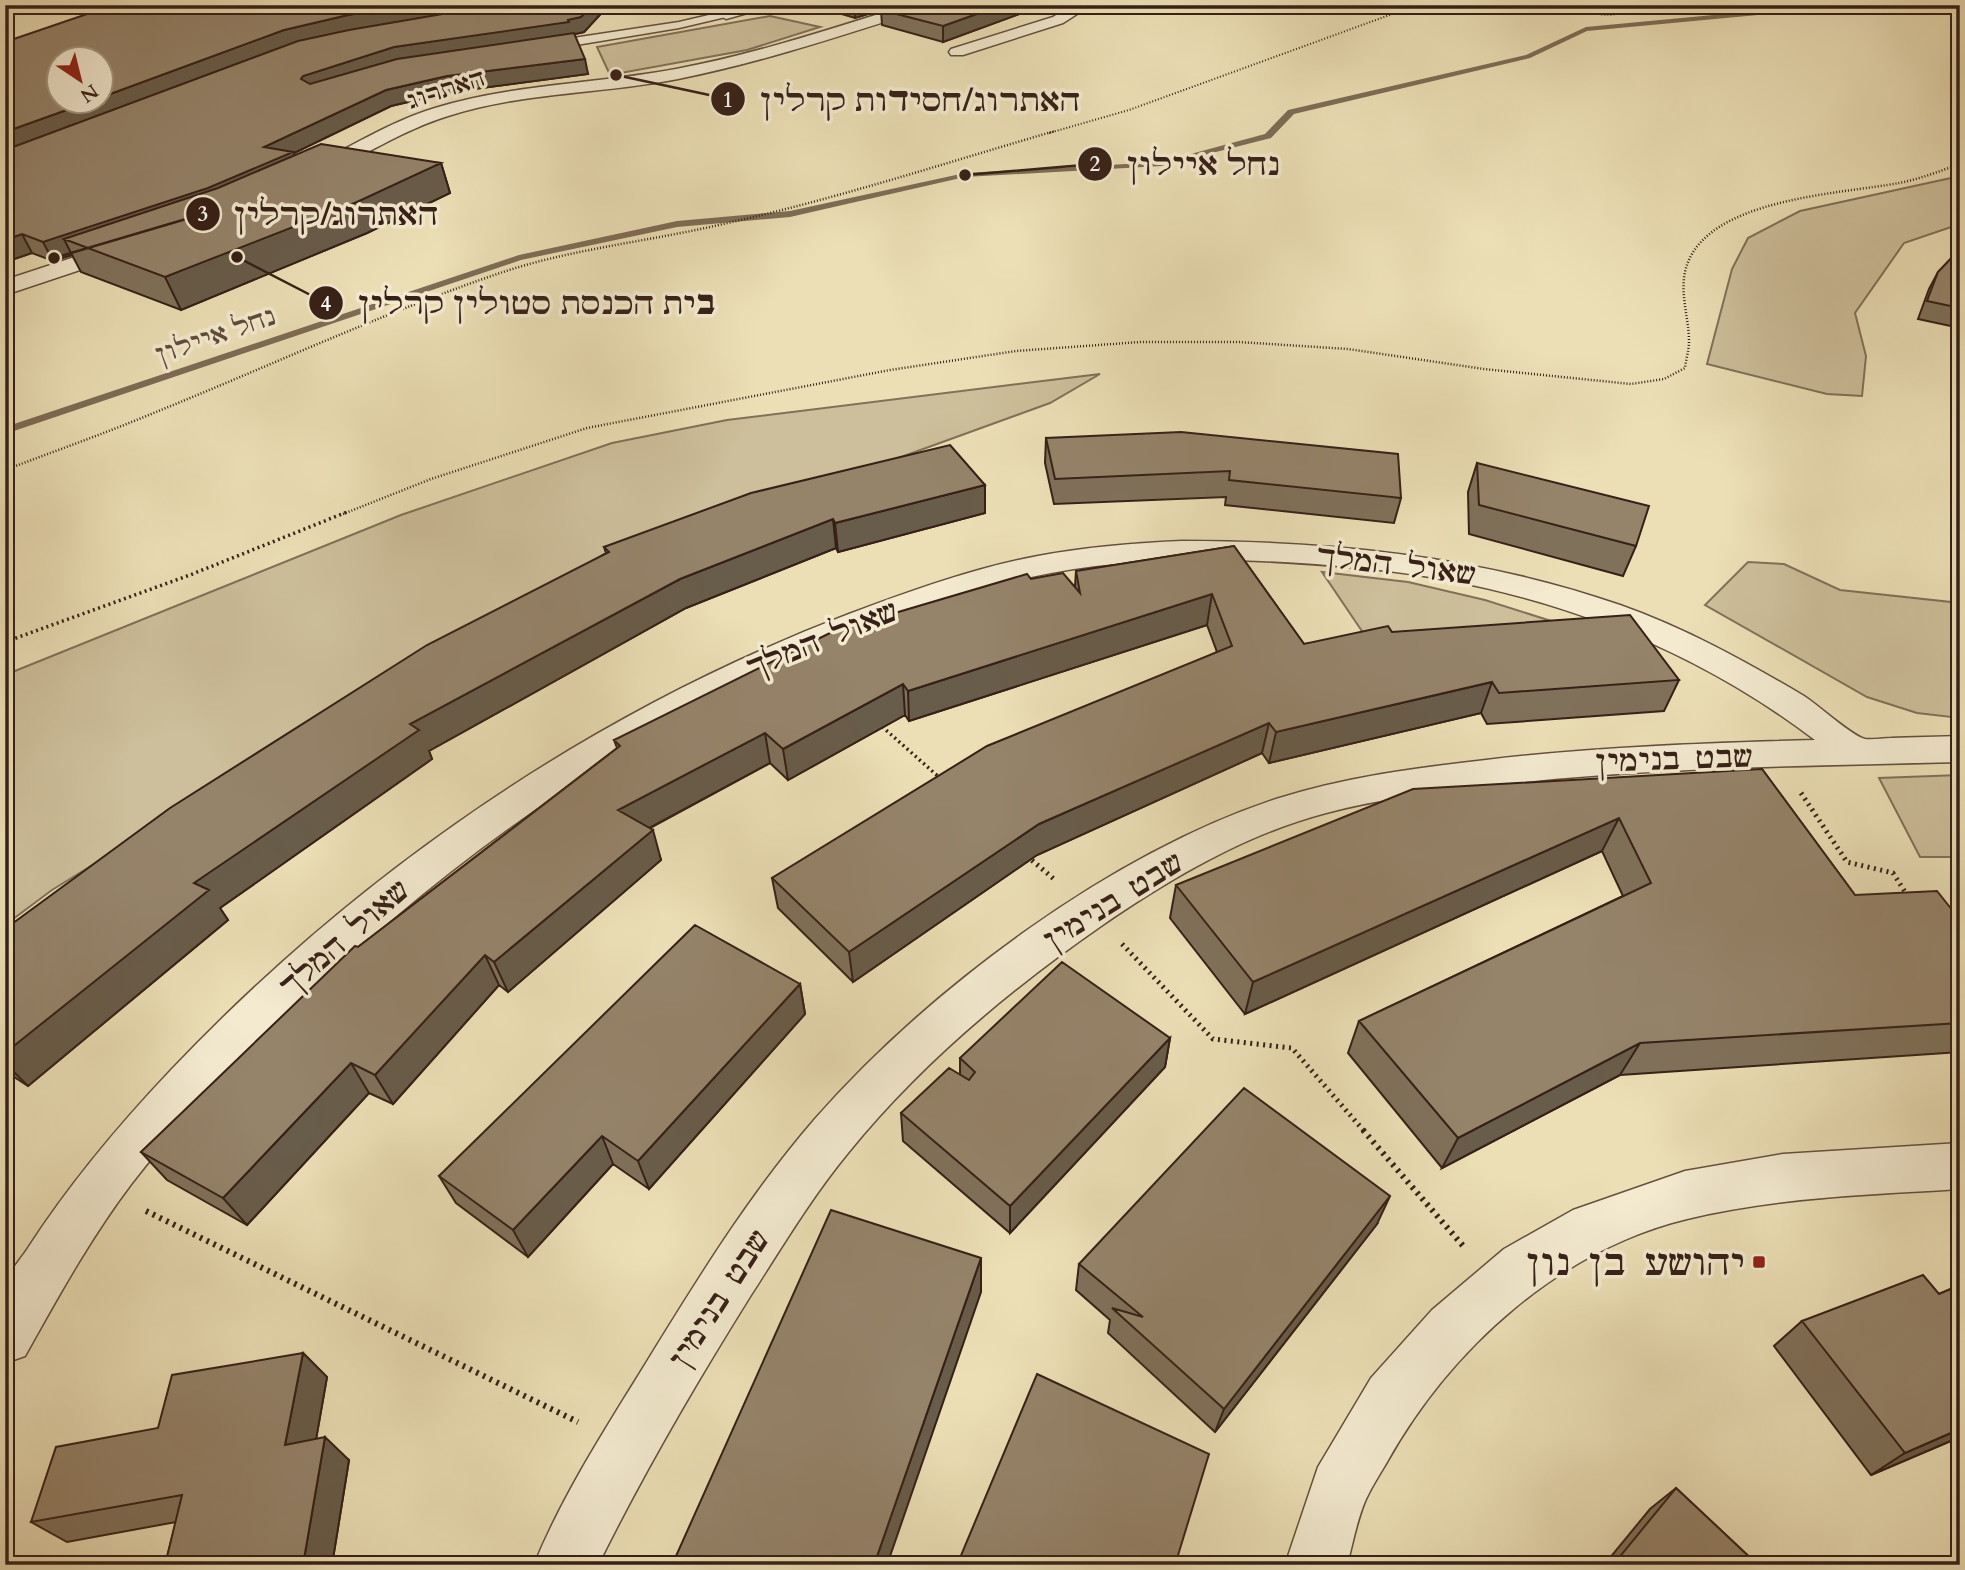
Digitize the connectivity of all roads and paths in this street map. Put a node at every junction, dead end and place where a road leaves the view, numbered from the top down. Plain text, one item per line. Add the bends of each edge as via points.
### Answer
1 (761, 5) edge
2 (923, 5) edge
3 (1084, 5) edge
4 (1417, 5) edge
5 (1583, 5) edge
6 (1647, 5) edge
7 (726, 14) joint
8 (523, 50) edge
9 (957, 52) edge
10 (1960, 164) edge
11 (295, 182) edge
12 (140, 243) edge
13 (5, 288) edge
14 (5, 470) edge
15 (5, 642) edge
16 (875, 720) edge
17 (1960, 749) edge
18 (1856, 752) junction
19 (1776, 755) junction
20 (947, 784) edge
21 (1019, 848) edge
22 (1915, 906) edge
23 (1090, 912) junction
24 (1960, 1166) edge
25 (100, 1189) junction
26 (1499, 1288) junction
27 (5, 1336) edge
28 (629, 1447) junction
29 (565, 1565) edge
30 (1316, 1565) edge

1 - 7 street
2 - 11 street, האתרוג via 717,66 466,104
3 - 9 street via 1058,19
4 - 14 path via 1129,110 857,191 721,225 585,249 507,271
5 - 6 path via 1598,15
7 - 8 lane
10 - 15 path via 1901,183 1767,207 1728,221 1706,237 1688,261 1683,297 1689,343 1685,368 1664,379 1631,384 1348,349 1239,342 1140,342 1016,351 890,370 587,428 431,479
12 - 13 street
16 - 20 path
17 - 18 street, שבט בנימין
18 - 19 street, שבט בנימין
18 - 25 street, שאול המלך via 1814,718 1737,668 1676,638 1616,613 1471,572 1387,559 1210,550 1120,554 1034,566 872,616 717,683 639,726 471,834 360,919 247,1023 131,1148
19 - 22 path via 1847,862 1893,873
19 - 23 street, שבט בנימין via 1583,762 1390,785 1320,800 1249,824 1185,855
21 - 23 path
23 - 26 path via 1213,1039 1292,1048
23 - 28 street, שבט בנימין via 951,1018 884,1078 801,1173 699,1326
24 - 26 street via 1783,1177 1685,1195 1591,1227 1523,1266
25 - 27 street, שאול המלך via 59,1245
25 - 28 path
26 - 30 street via 1451,1329 1391,1398 1339,1488
28 - 29 street, שבט בנימין

